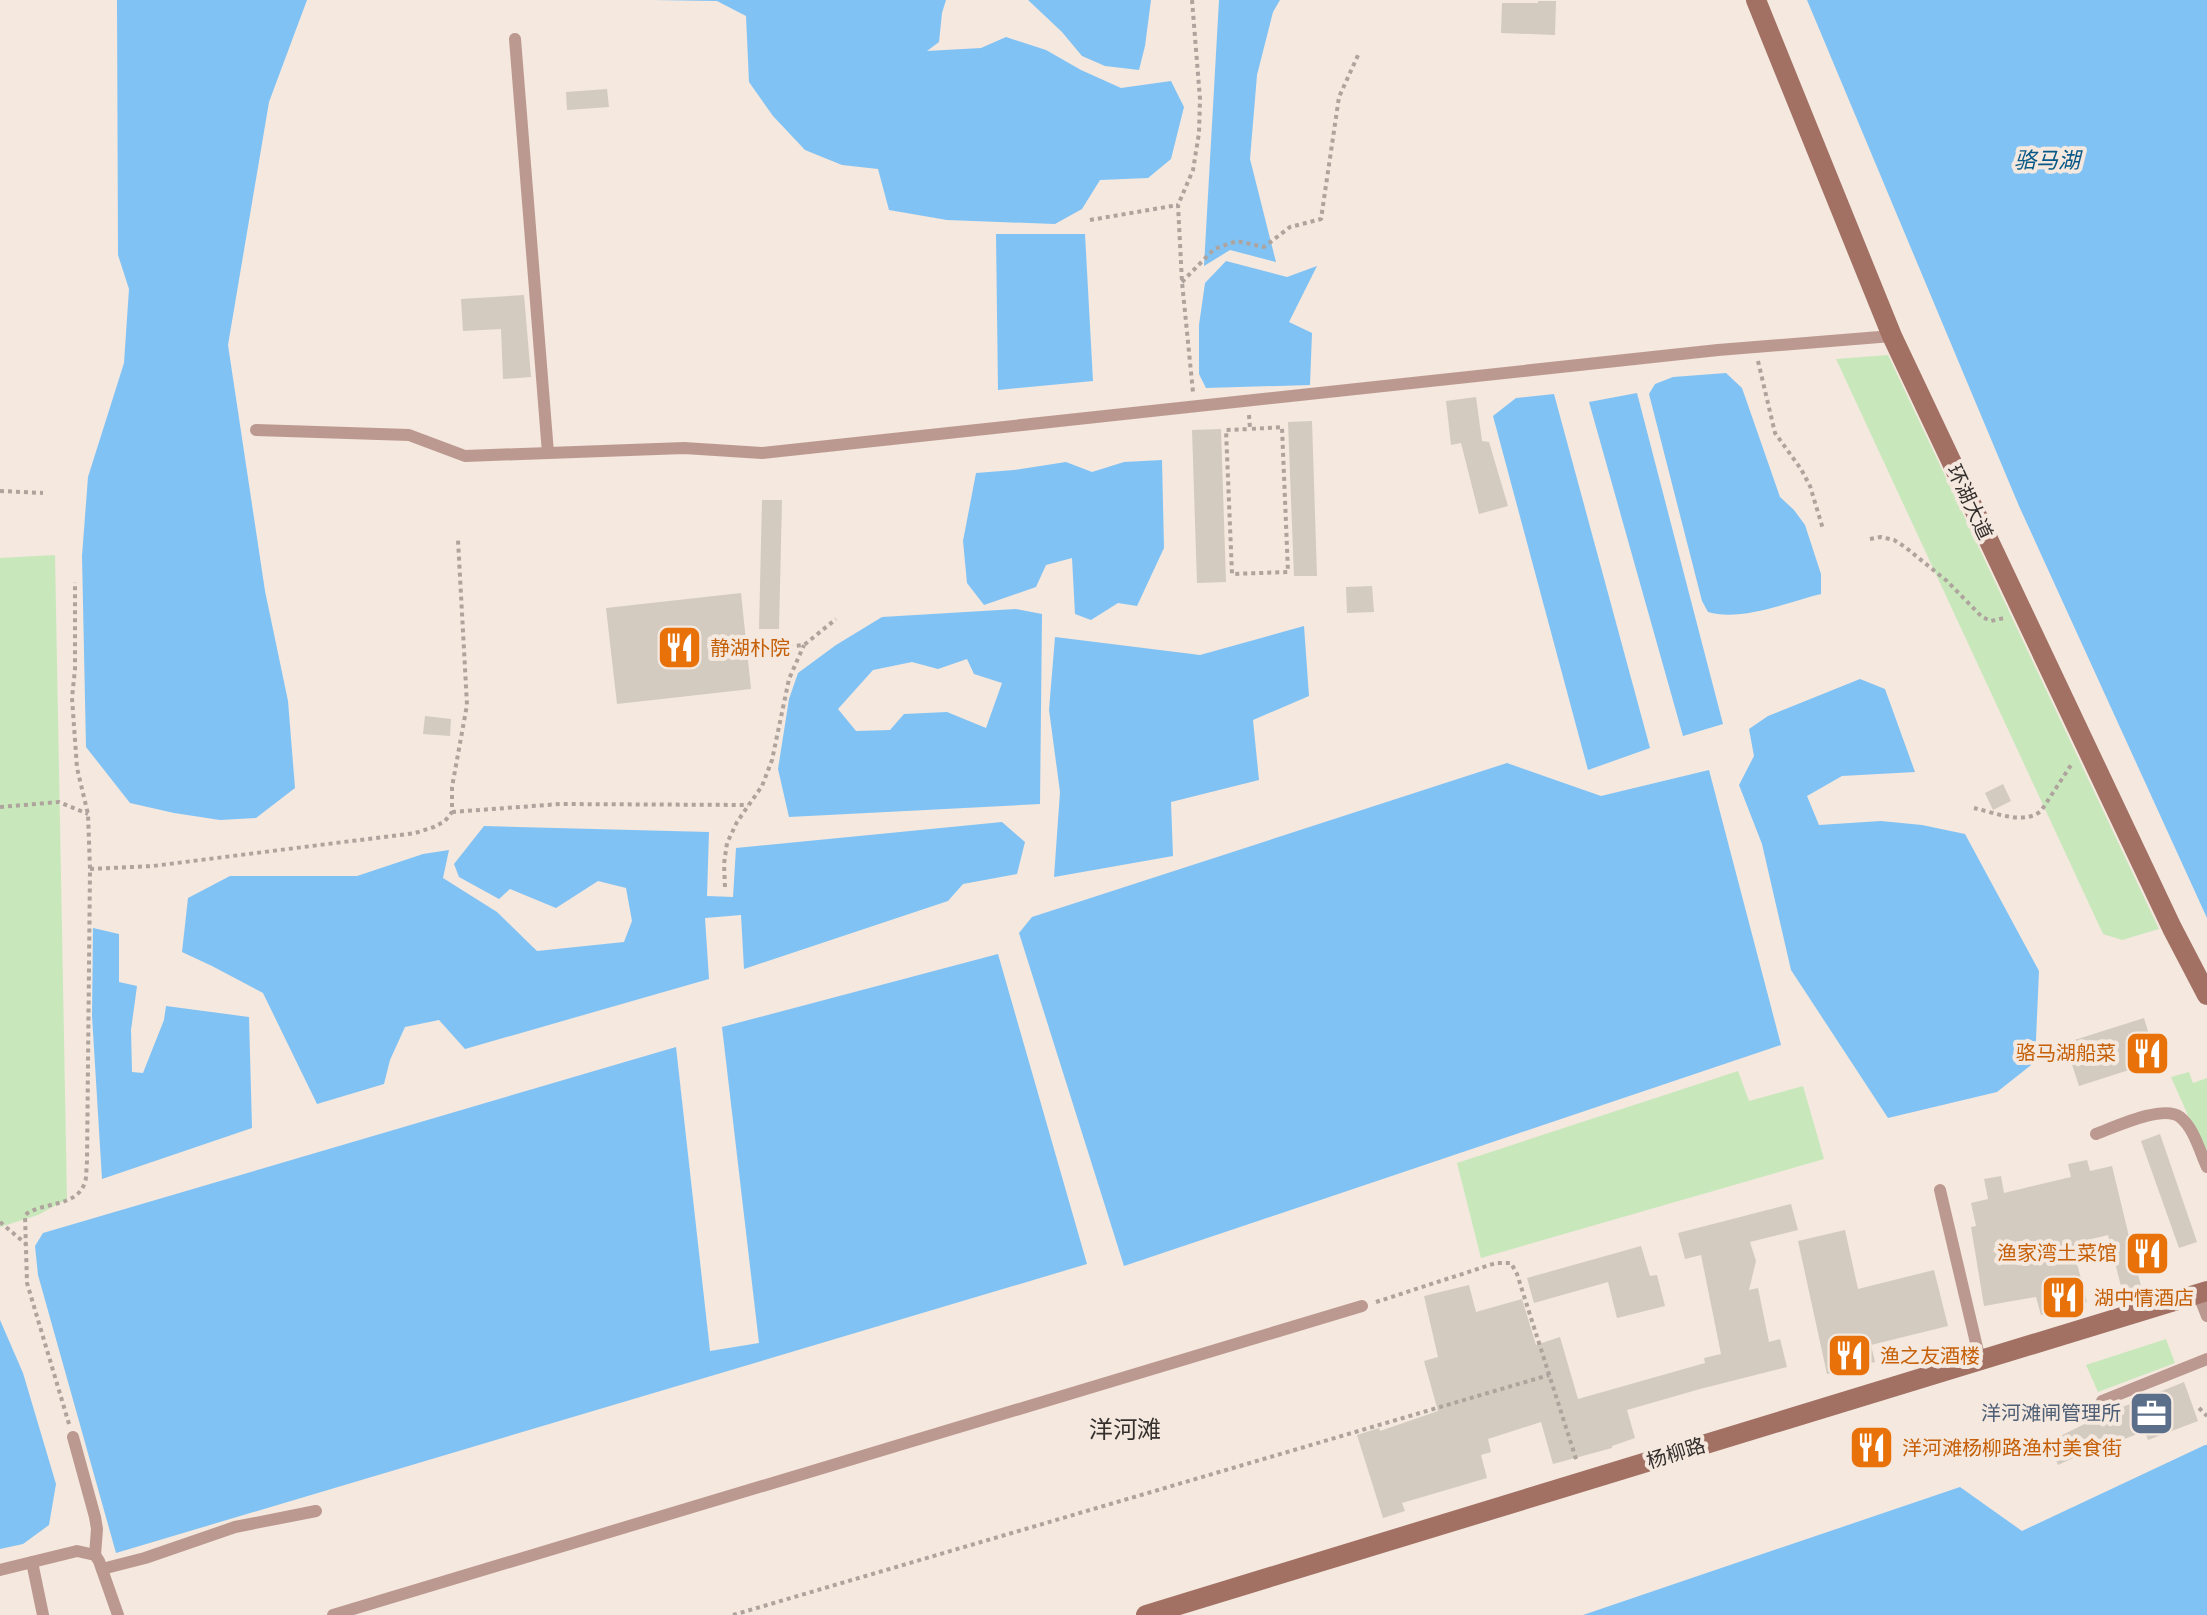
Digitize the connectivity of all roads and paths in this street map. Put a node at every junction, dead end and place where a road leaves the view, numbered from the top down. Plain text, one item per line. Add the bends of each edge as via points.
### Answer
1 (1192, 0) edge
2 (1756, 0) edge
3 (515, 39) dead end
4 (1359, 53) dead end
5 (1178, 205) junction
6 (1090, 220) dead end
7 (1182, 282) junction
8 (1892, 336) junction
9 (1755, 347) junction
10 (1248, 401) junction
11 (1194, 406) junction
12 (1250, 429) junction
13 (256, 430) dead end
14 (548, 453) junction
15 (0, 491) edge
16 (43, 493) dead end
17 (1823, 529) dead end
18 (1870, 539) dead end
19 (458, 540) dead end
20 (75, 582) dead end
21 (2021, 610) junction
22 (836, 619) dead end
23 (804, 645) junction
24 (757, 650) dead end
25 (2085, 744) junction
26 (748, 805) junction
27 (0, 807) edge
28 (1974, 808) dead end
29 (452, 812) junction
30 (88, 814) junction
31 (90, 869) junction
32 (725, 887) dead end
33 (2207, 995) edge
34 (2096, 1134) dead end
35 (2207, 1167) edge
36 (1940, 1190) dead end
37 (0, 1222) edge
38 (27, 1245) junction
39 (2203, 1292) edge
40 (1362, 1306) joint
41 (2207, 1316) edge
42 (2207, 1359) edge
43 (1980, 1360) junction
44 (1549, 1375) junction
45 (2102, 1401) dead end
46 (2199, 1408) dead end
47 (2207, 1416) edge
48 (73, 1437) joint
49 (1584, 1481) junction
50 (316, 1511) dead end
51 (95, 1555) junction
52 (32, 1562) junction
53 (102, 1569) junction
54 (0, 1570) edge
55 (43, 1615) edge
56 (118, 1615) edge
57 (333, 1615) edge
58 (733, 1615) edge
59 (1146, 1615) edge

1 - 5 path via 1199,133 1193,170
2 - 8 street, 环湖大道
3 - 14 lane
4 - 7 path via 1339,97 1321,219 1290,227 1264,247 1237,241 1214,249
5 - 6 path
5 - 7 path
7 - 11 path
8 - 9 lane
8 - 21 street, 环湖大道
9 - 10 lane
9 - 17 path via 1775,433 1810,486
10 - 11 lane
10 - 12 path
11 - 14 lane via 762,453 684,448
12 - 12 path via 1282,427 1288,572 1232,574 1226,430
13 - 14 lane via 409,435 465,456
15 - 16 path
18 - 21 path via 1881,537 1905,547 1982,617 2004,619
19 - 29 path via 467,705
20 - 30 path via 72,698 77,768
21 - 25 street, 环湖大道
22 - 23 path
23 - 24 path
23 - 26 path via 789,679 772,760
25 - 28 path via 2034,817
25 - 33 street, 环湖大道
26 - 29 path via 560,804
26 - 32 path via 727,843
27 - 30 path via 59,802
29 - 31 path via 445,821 415,833 183,863
30 - 31 path
31 - 38 path via 85,1183 71,1200 25,1215
34 - 35 lane via 2153,1114 2172,1113 2190,1130
36 - 43 lane
37 - 38 path
38 - 48 path via 27,1283
39 - 41 lane
39 - 43 street, 杨柳路
40 - 44 path via 1496,1263 1511,1263
40 - 57 lane
42 - 45 lane
43 - 49 street, 杨柳路
44 - 49 path
44 - 58 path
46 - 47 path
48 - 51 lane via 95,1517
49 - 59 street, 杨柳路
50 - 53 lane via 235,1527
51 - 52 lane via 77,1551
51 - 53 lane
52 - 54 lane
52 - 55 lane
53 - 56 lane

